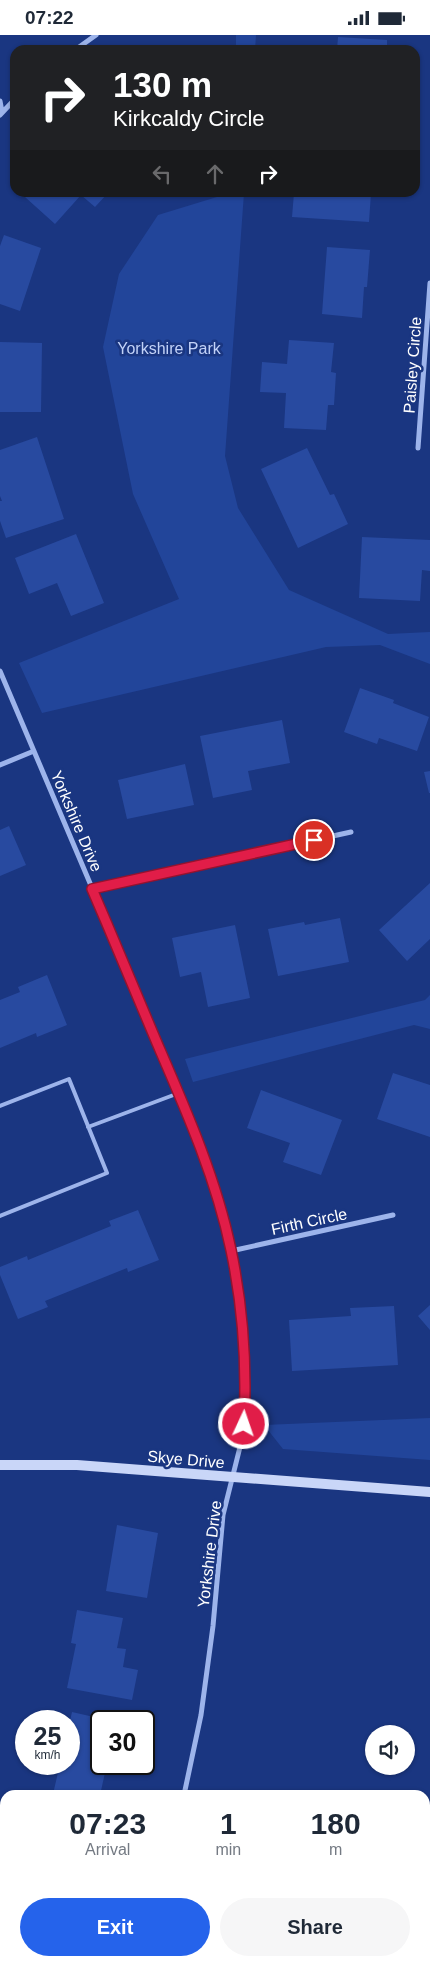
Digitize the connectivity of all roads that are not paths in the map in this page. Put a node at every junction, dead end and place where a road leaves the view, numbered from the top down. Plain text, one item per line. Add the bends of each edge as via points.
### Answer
1 (96, 35) edge
2 (82, 45) edge
3 (0, 101) edge
4 (10, 104) edge
5 (1, 113) edge
6 (430, 283) edge
7 (418, 449) dead end
8 (0, 671) edge
9 (34, 751) junction
10 (0, 765) edge
11 (351, 832) dead end
12 (92, 889) junction
13 (179, 1093) junction
14 (0, 1106) edge
15 (88, 1127) junction
16 (393, 1215) dead end
17 (0, 1216) edge
18 (231, 1251) junction
19 (0, 1465) edge
20 (233, 1478) junction
21 (430, 1492) edge
22 (185, 1790) edge

1 - 2 street
3 - 5 street
4 - 5 street
6 - 7 street, Paisley Circle
8 - 9 street, Yorkshire Drive
9 - 10 street
9 - 12 street, Yorkshire Drive
11 - 12 street
12 - 13 street, Yorkshire Drive
13 - 15 lane
13 - 18 street, Yorkshire Drive via 218,1200
14 - 15 lane via 69,1079
15 - 17 lane via 107,1173
16 - 18 street, Firth Circle
18 - 20 street, Yorkshire Drive via 244,1336 246,1379 242,1439
19 - 20 street, Skye Drive via 77,1465
20 - 21 street, Skye Drive
20 - 22 street, Yorkshire Drive via 223,1515 201,1715

